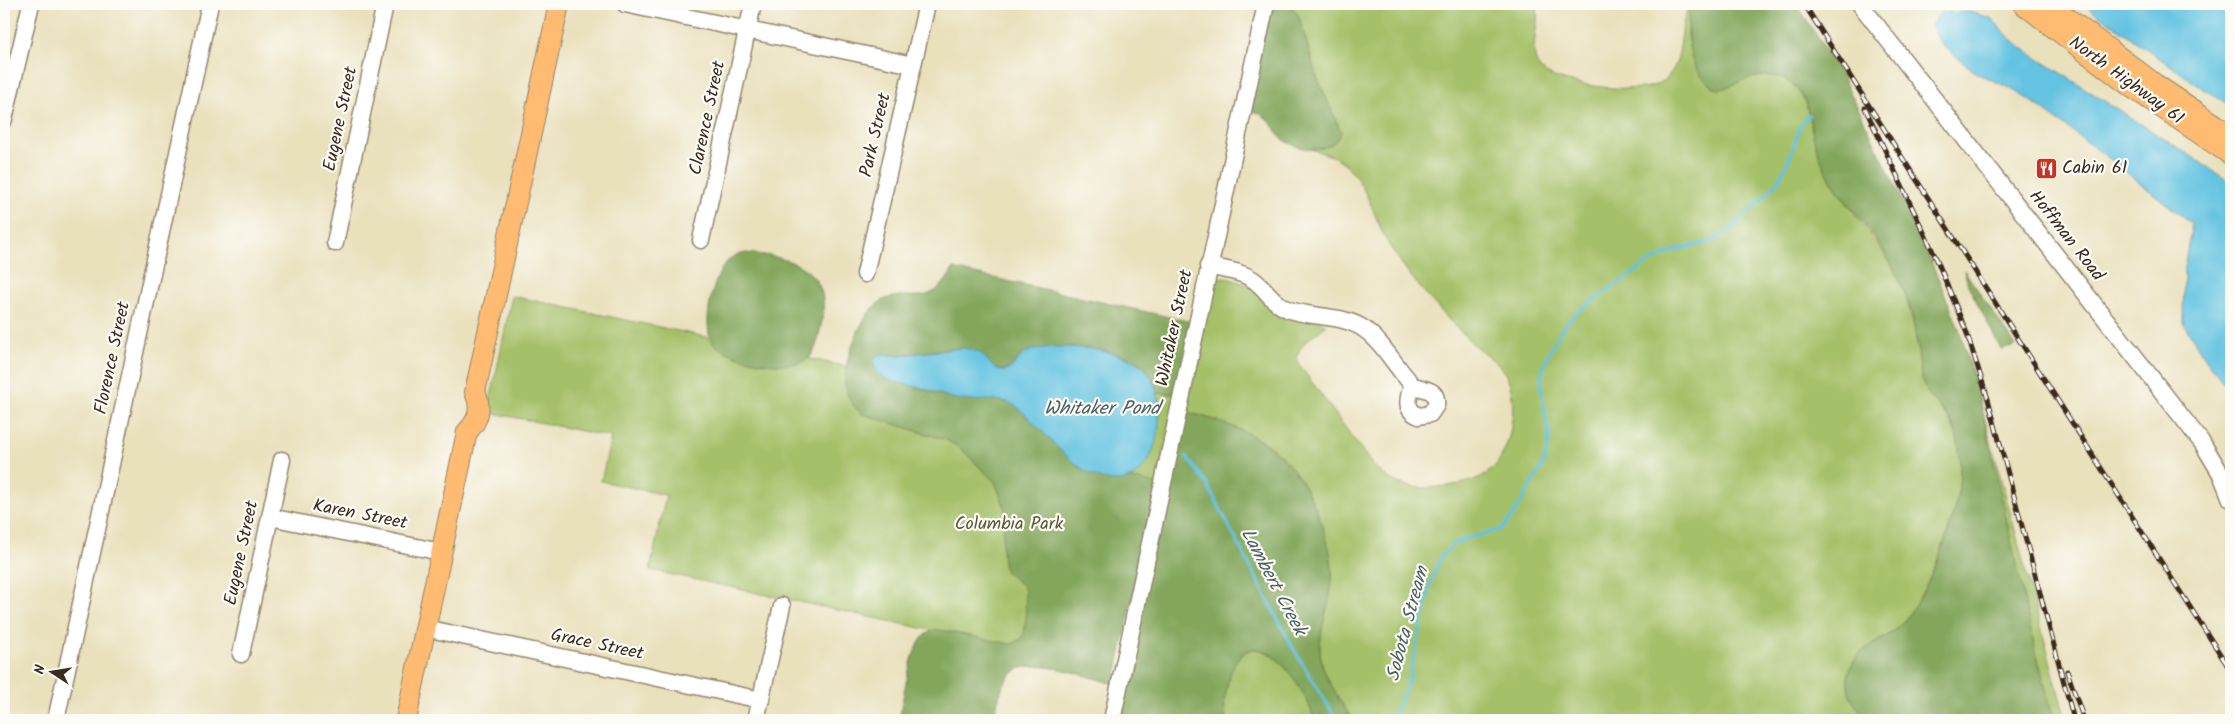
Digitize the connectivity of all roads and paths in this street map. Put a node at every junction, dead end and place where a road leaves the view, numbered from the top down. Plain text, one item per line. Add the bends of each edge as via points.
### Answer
1 (31, 4) edge
2 (210, 4) edge
3 (386, 4) edge
4 (559, 4) edge
5 (625, 4) edge
6 (753, 4) edge
7 (927, 4) edge
8 (1266, 4) edge
9 (1860, 4) edge
10 (2023, 4) edge
11 (2049, 4) edge
12 (747, 30) junction
13 (913, 65) junction
14 (4, 119) edge
15 (2231, 135) edge
16 (2231, 155) edge
17 (701, 240) dead end
18 (335, 243) dead end
19 (1208, 266) junction
20 (865, 274) dead end
21 (1412, 385) dead end
22 (282, 460) dead end
23 (2231, 499) edge
24 (270, 517) junction
25 (442, 552) junction
26 (782, 606) dead end
27 (425, 628) junction
28 (241, 654) dead end
29 (760, 700) junction
30 (56, 720) edge
31 (406, 720) edge
32 (756, 720) edge
33 (1112, 720) edge

1 - 14 street
2 - 30 street, Florence Street
3 - 18 street, Eugene Street
4 - 25 main road via 475,392 466,400 462,420 467,432
5 - 12 street
6 - 12 street, Clarence Street
7 - 13 street, Park Street
8 - 19 street, Whitaker Street
9 - 23 street, Hoffman Road via 2203,444
10 - 16 main road, North Highway 61 via 2134,89
11 - 15 main road via 2155,84
12 - 13 street
12 - 17 street, Clarence Street
13 - 20 street, Park Street
19 - 21 street via 1247,276 1286,308 1350,322 1363,328
19 - 33 street, Whitaker Street
22 - 24 street, Eugene Street
24 - 25 street, Karen Street
24 - 28 street, Eugene Street
25 - 27 main road
26 - 29 street
27 - 29 street, Grace Street
27 - 31 main road
29 - 32 street

